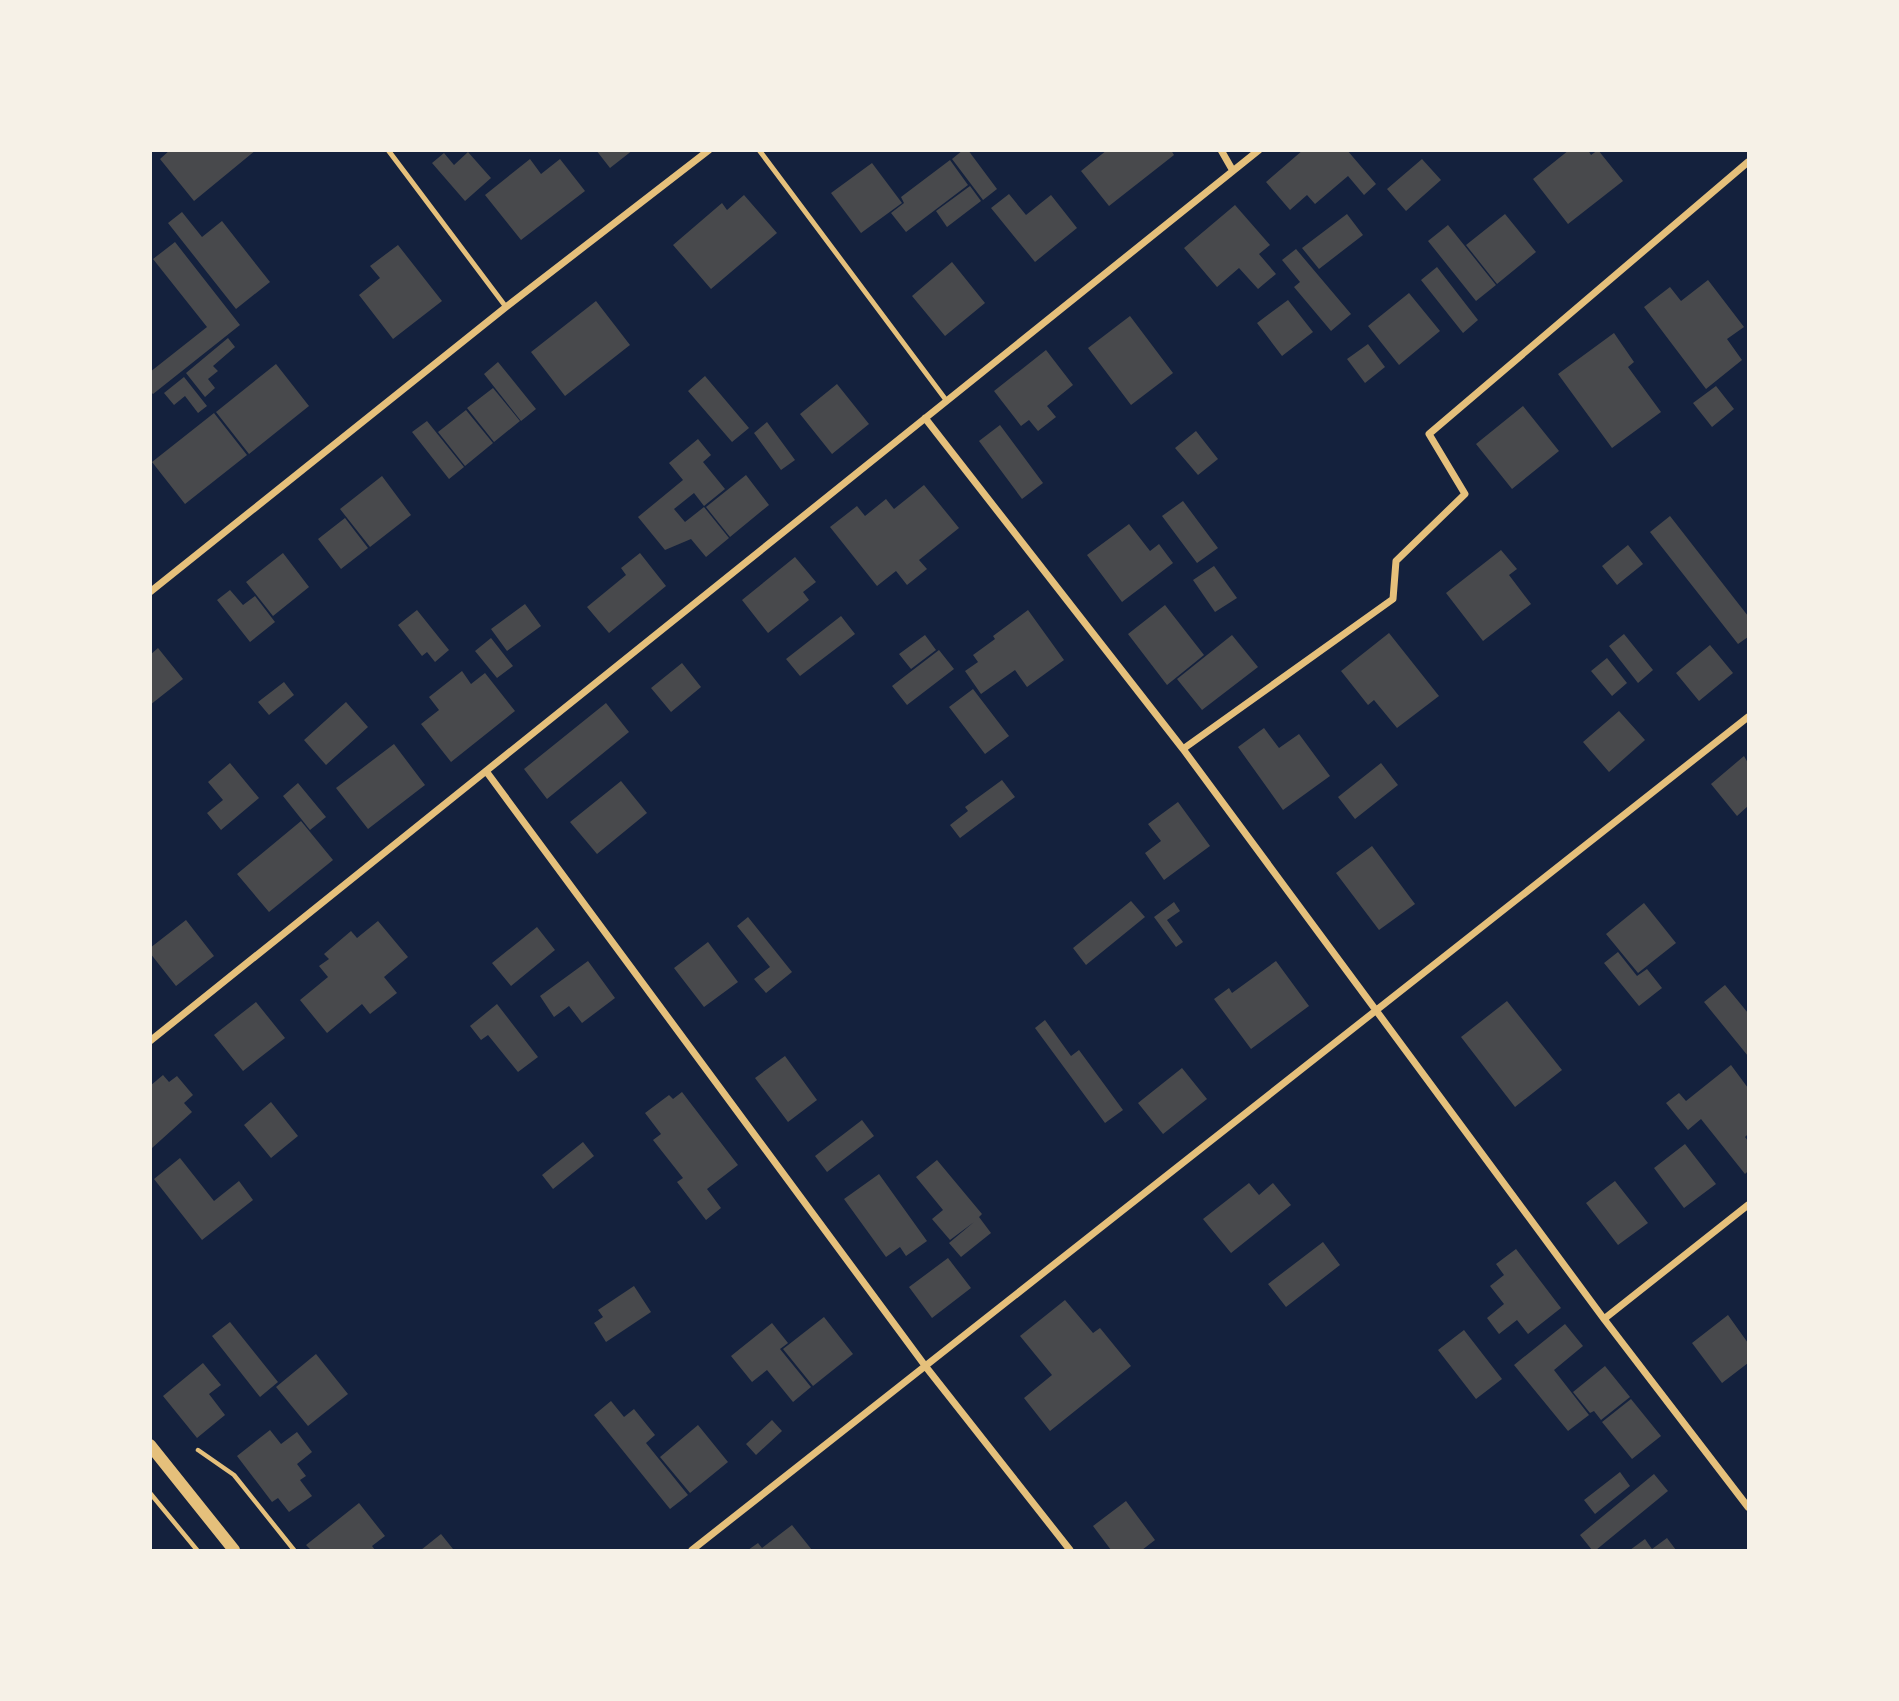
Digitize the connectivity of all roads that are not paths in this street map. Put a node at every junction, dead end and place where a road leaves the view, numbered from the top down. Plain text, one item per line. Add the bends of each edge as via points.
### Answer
1 (388, 150) edge
2 (709, 150) edge
3 (759, 150) edge
4 (1221, 150) edge
5 (1259, 150) edge
6 (1748, 162) edge
7 (1233, 171) junction
8 (506, 307) junction
9 (946, 400) junction
10 (925, 418) junction
11 (150, 592) edge
12 (1748, 717) edge
13 (1183, 749) junction
14 (486, 771) junction
15 (1376, 1010) junction
16 (150, 1041) edge
17 (1748, 1205) edge
18 (1604, 1320) junction
19 (926, 1367) junction
20 (150, 1445) edge
21 (1748, 1507) edge
22 (234, 1550) edge
23 (692, 1550) edge
24 (1070, 1550) edge

1 - 8 lane
2 - 8 street
3 - 9 lane
4 - 7 street
5 - 7 street
6 - 13 street via 1429,434 1465,494 1396,561 1393,599
7 - 9 street
8 - 11 street
9 - 10 street
10 - 13 street
10 - 14 street
12 - 15 street
13 - 15 street
14 - 16 street
14 - 19 street
15 - 18 street
15 - 19 street
17 - 18 street
18 - 21 street
19 - 23 street
19 - 24 street
20 - 22 street

